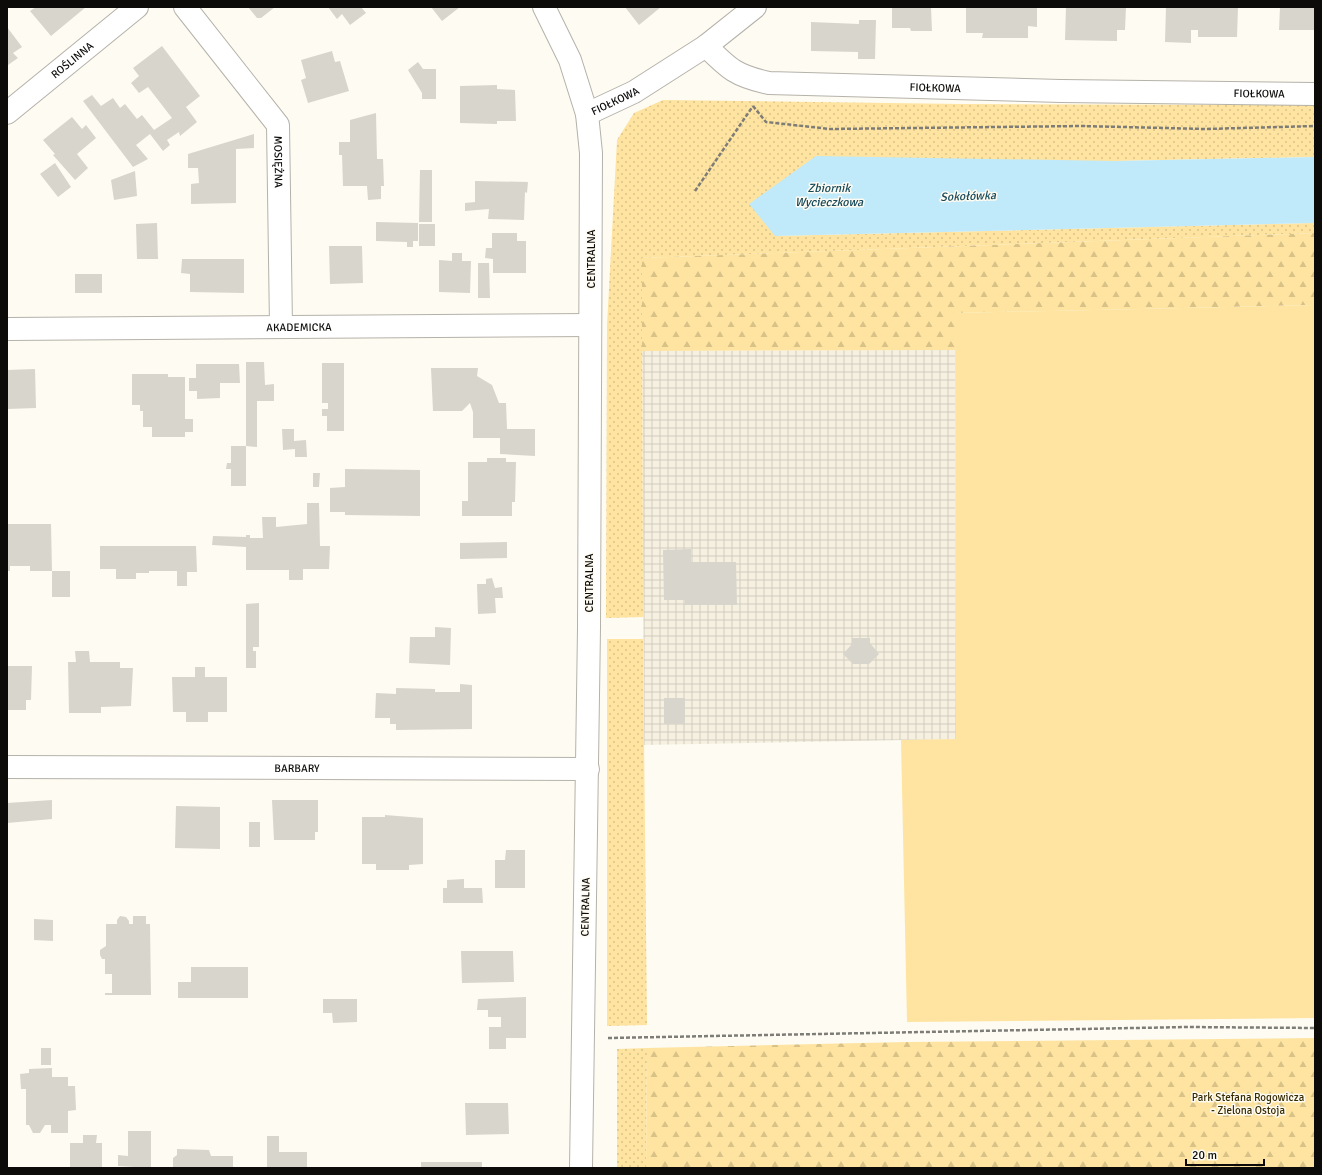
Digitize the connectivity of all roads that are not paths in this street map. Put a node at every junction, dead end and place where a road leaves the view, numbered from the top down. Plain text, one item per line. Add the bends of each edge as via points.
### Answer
1 (137, 7) edge
2 (185, 7) edge
3 (544, 7) edge
4 (756, 7) edge
5 (706, 46) junction
6 (1315, 94) edge
7 (7, 113) edge
8 (587, 114) junction
9 (590, 325) junction
10 (281, 326) junction
11 (7, 329) edge
12 (7, 767) edge
13 (588, 769) junction
14 (581, 1168) edge

1 - 7 street, ROŚLINNA
2 - 10 street, MOSIĘŻNA via 278,125
3 - 8 street, CENTRALNA via 570,60
4 - 5 street
5 - 6 street, FIOŁKOWA via 747,79 769,83 1061,92
5 - 8 street, FIOŁKOWA via 634,92
8 - 9 street, CENTRALNA via 590,153
9 - 10 street, AKADEMICKA
9 - 13 street, CENTRALNA
10 - 11 street, AKADEMICKA
12 - 13 street, BARBARY
13 - 14 street, CENTRALNA

